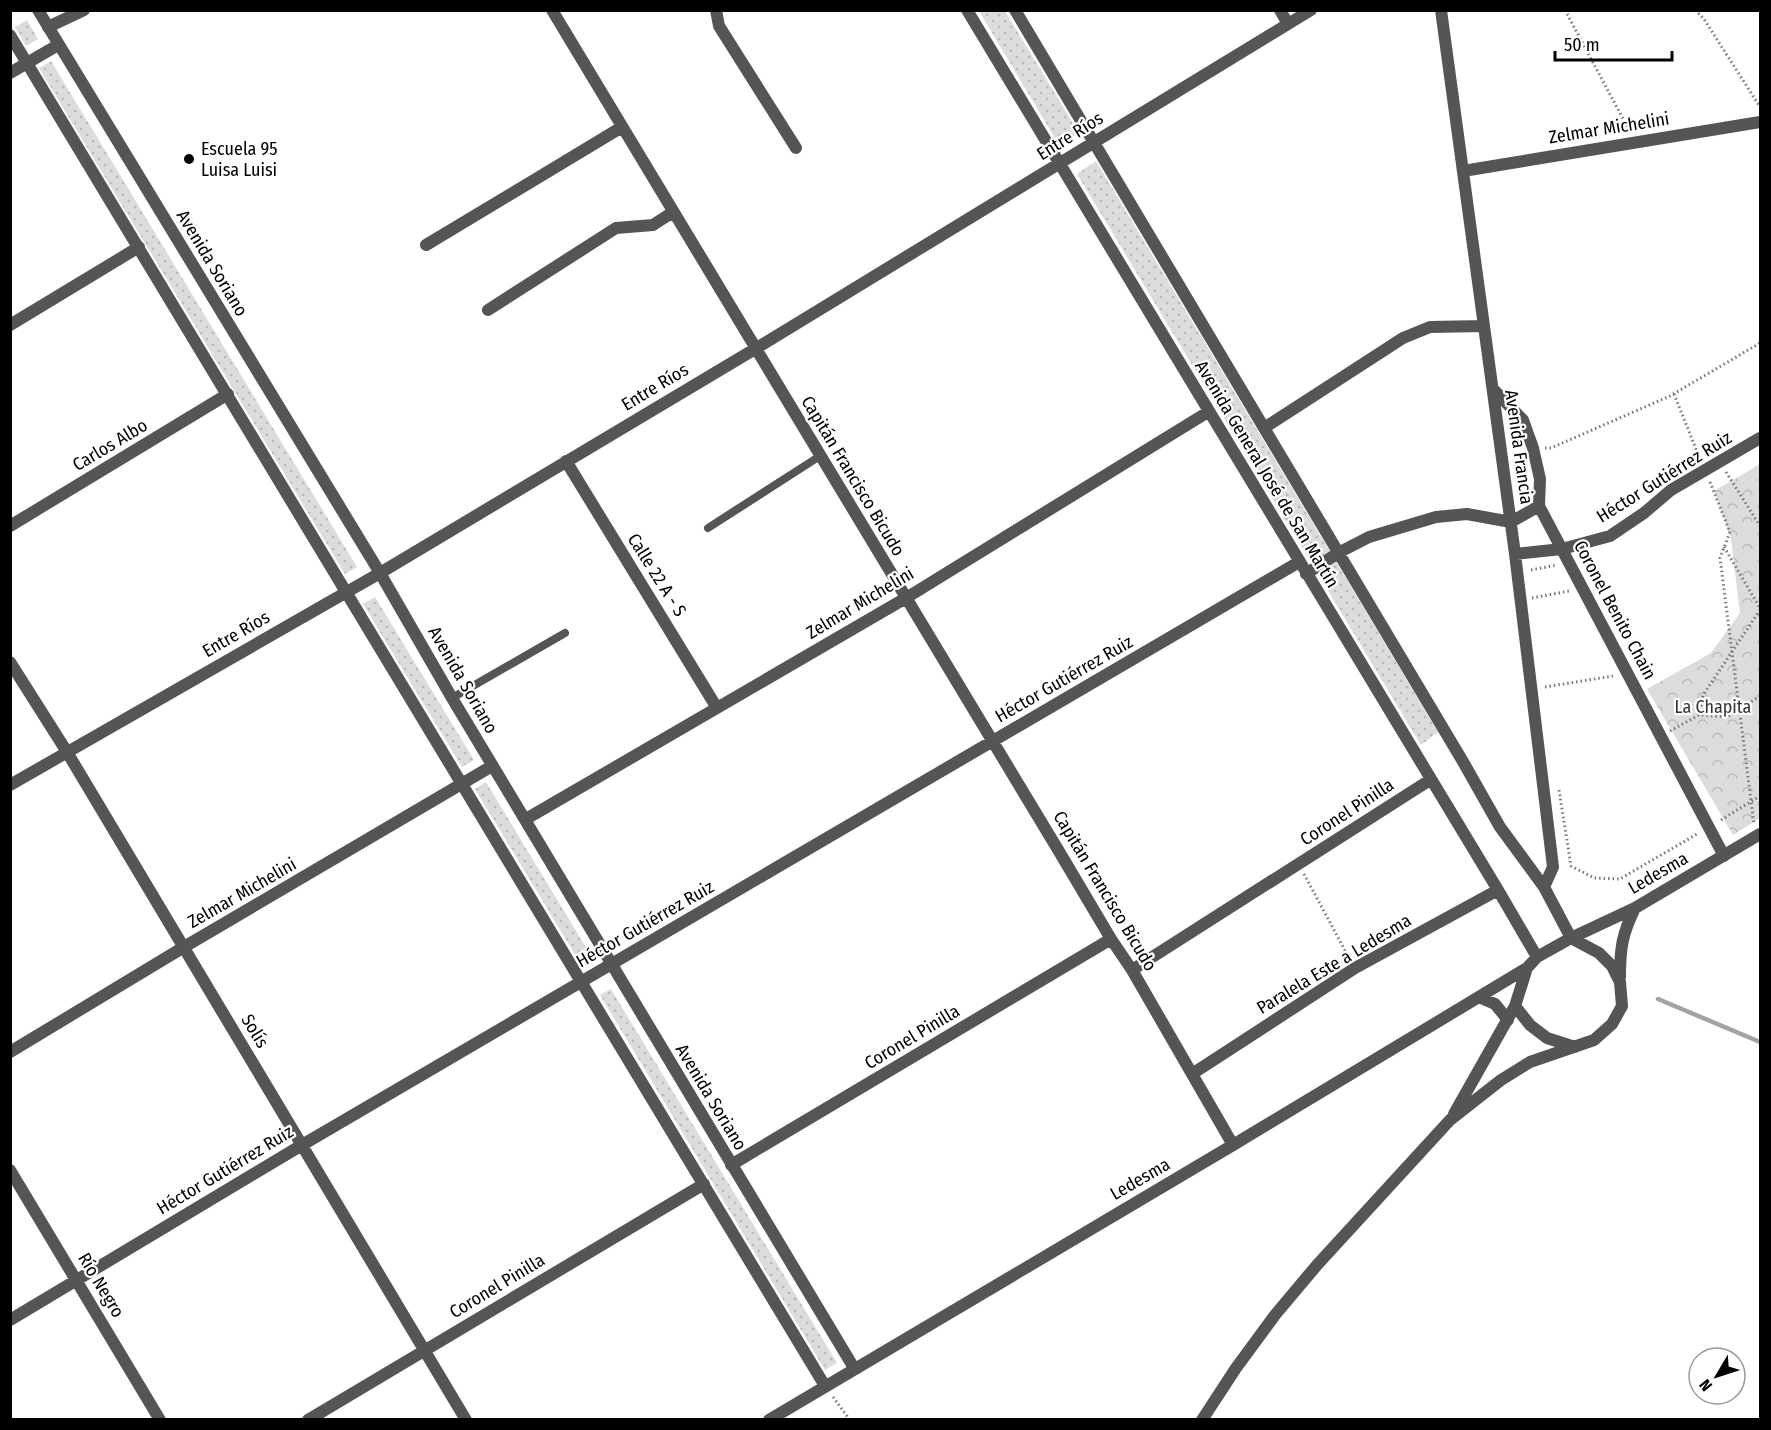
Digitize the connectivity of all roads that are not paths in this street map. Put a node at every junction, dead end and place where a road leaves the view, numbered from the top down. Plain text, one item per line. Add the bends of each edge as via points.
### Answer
1 (38, 10) edge
2 (84, 10) edge
3 (552, 10) edge
4 (716, 10) edge
5 (967, 10) edge
6 (1015, 10) edge
7 (1280, 10) edge
8 (1311, 10) edge
9 (1441, 10) edge
10 (1288, 24) junction
11 (48, 27) junction
12 (10, 34) edge
13 (58, 45) junction
14 (28, 63) junction
15 (10, 73) edge
16 (1761, 122) edge
17 (622, 126) junction
18 (1095, 142) junction
19 (796, 148) dead end
20 (1061, 164) junction
21 (1463, 171) junction
22 (673, 212) junction
23 (426, 245) dead end
24 (139, 247) junction
25 (488, 310) dead end
26 (10, 325) edge
27 (1484, 326) junction
28 (755, 349) junction
29 (1493, 389) junction
30 (228, 394) junction
31 (1208, 412) junction
32 (1264, 428) junction
33 (1761, 438) edge
34 (820, 456) junction
35 (566, 461) junction
36 (1539, 506) junction
37 (1511, 522) junction
38 (10, 526) edge
39 (708, 528) dead end
40 (1562, 549) junction
41 (1338, 553) junction
42 (1519, 554) junction
43 (1299, 562) junction
44 (380, 573) junction
45 (1306, 574) junction
46 (347, 592) junction
47 (906, 598) junction
48 (565, 633) dead end
49 (10, 662) edge
50 (452, 698) junction
51 (717, 708) junction
52 (994, 741) junction
53 (67, 752) junction
54 (492, 766) junction
55 (1430, 780) junction
56 (463, 783) junction
57 (10, 785) edge
58 (526, 819) junction
59 (1758, 836) edge
60 (1724, 856) junction
61 (1544, 887) junction
62 (1498, 890) junction
63 (1635, 908) junction
64 (1571, 938) junction
65 (1111, 939) junction
66 (184, 947) junction
67 (1536, 957) junction
68 (612, 964) junction
69 (1527, 968) junction
70 (1132, 970) junction
71 (582, 981) junction
72 (1620, 981) junction
73 (1479, 997) junction
74 (1515, 1006) junction
75 (1508, 1020) junction
76 (1575, 1047) junction
77 (10, 1052) edge
78 (1192, 1074) junction
79 (1450, 1120) junction
80 (302, 1145) junction
81 (1233, 1145) junction
82 (731, 1165) junction
83 (10, 1170) edge
84 (704, 1184) junction
85 (78, 1281) junction
86 (10, 1320) edge
87 (425, 1350) junction
88 (854, 1368) junction
89 (825, 1386) junction
90 (160, 1419) edge
91 (308, 1419) edge
92 (466, 1419) edge
93 (770, 1419) edge
94 (1202, 1419) edge

1 - 11 street, Avenida Soriano
2 - 11 street
3 - 17 street, Capitán Francisco Bicudo
4 - 19 street via 719,26
5 - 20 street, Avenida General José de San Martín
6 - 18 street, Avenida General José de San Martín
7 - 10 street
8 - 10 street, Entre Ríos
9 - 21 street, Avenida Francia
10 - 18 street, Entre Ríos
11 - 13 street, Avenida Soriano
12 - 14 street
13 - 14 street
13 - 44 street, Avenida Soriano
14 - 15 street
14 - 24 street
16 - 21 street, Zelmar Michelini
17 - 22 street, Capitán Francisco Bicudo
17 - 23 street
18 - 20 street, Entre Ríos
18 - 32 street, Avenida General José de San Martín
20 - 28 street, Entre Ríos
20 - 31 street, Avenida General José de San Martín
21 - 27 street, Avenida Francia
22 - 25 street via 653,225 616,228
22 - 28 street, Capitán Francisco Bicudo
24 - 26 street
24 - 30 street
27 - 29 street, Avenida Francia
27 - 32 street via 1430,327 1403,338
28 - 34 street, Capitán Francisco Bicudo
28 - 35 street, Entre Ríos
29 - 36 street via 1523,420 1540,479
29 - 37 street, Avenida Francia
30 - 38 street, Carlos Albo
30 - 46 street
31 - 43 street, Avenida General José de San Martín
31 - 47 street, Zelmar Michelini
32 - 41 street, Avenida General José de San Martín
33 - 40 street, Héctor Gutiérrez Ruiz via 1671,490 1610,536
34 - 39 lane
34 - 47 street, Capitán Francisco Bicudo
35 - 44 street, Entre Ríos
35 - 51 street, Calle 22 A - S
36 - 37 street
36 - 40 street, Coronel Benito Chain
37 - 41 street via 1467,514 1436,517 1369,537
37 - 42 street, Avenida Francia
40 - 42 street, Héctor Gutiérrez Ruiz
40 - 60 street, Coronel Benito Chain
41 - 45 street
41 - 61 street, Avenida General José de San Martín via 1500,827
42 - 61 street, Avenida Francia via 1552,867
43 - 45 street, Avenida General José de San Martín
43 - 52 street, Héctor Gutiérrez Ruiz
44 - 46 street, Entre Ríos
44 - 50 street, Avenida Soriano
45 - 55 street, Avenida General José de San Martín
46 - 53 street, Entre Ríos
46 - 56 street
47 - 51 street, Zelmar Michelini
47 - 52 street, Capitán Francisco Bicudo
48 - 50 lane
49 - 53 street, Solís
50 - 54 street, Avenida Soriano
51 - 58 street, Zelmar Michelini
52 - 65 street, Capitán Francisco Bicudo
52 - 68 street, Héctor Gutiérrez Ruiz
53 - 57 street, Entre Ríos
53 - 66 street, Solís
54 - 56 street, Zelmar Michelini
54 - 58 street, Avenida Soriano
55 - 62 street, Avenida General José de San Martín
55 - 70 street, Coronel Pinilla
56 - 66 street, Zelmar Michelini
56 - 71 street
58 - 68 street, Avenida Soriano
59 - 60 street, Ledesma
60 - 63 street, Ledesma
61 - 64 street, Avenida General José de San Martín
62 - 67 street, Avenida General José de San Martín
62 - 78 street, Paralela Este a Ledesma via 1355,968
63 - 64 street, Ledesma
63 - 72 street via 1624,929
64 - 67 street
64 - 72 street via 1599,953
65 - 70 street, Capitán Francisco Bicudo
65 - 82 street, Coronel Pinilla
66 - 77 street, Zelmar Michelini
66 - 80 street, Solís
67 - 69 street
68 - 71 street, Héctor Gutiérrez Ruiz
68 - 82 street, Avenida Soriano
69 - 73 street, Ledesma
69 - 74 street
70 - 78 street, Capitán Francisco Bicudo
71 - 80 street, Héctor Gutiérrez Ruiz
71 - 84 street
72 - 76 street via 1622,1006 1612,1024 1594,1040
73 - 75 street via 1495,1005
73 - 81 street, Ledesma
74 - 75 street
74 - 76 street via 1546,1038
75 - 79 street
76 - 79 street via 1530,1062
78 - 81 street, Capitán Francisco Bicudo
79 - 94 street via 1282,1306
80 - 85 street, Héctor Gutiérrez Ruiz
80 - 87 street, Solís
81 - 88 street, Ledesma
82 - 88 street, Avenida Soriano
83 - 85 street, Río Negro
84 - 87 street, Coronel Pinilla
84 - 89 street
85 - 86 street, Héctor Gutiérrez Ruiz
85 - 90 street, Río Negro
87 - 91 street, Coronel Pinilla
87 - 92 street, Solís
88 - 89 street, Ledesma
89 - 93 street, Ledesma

